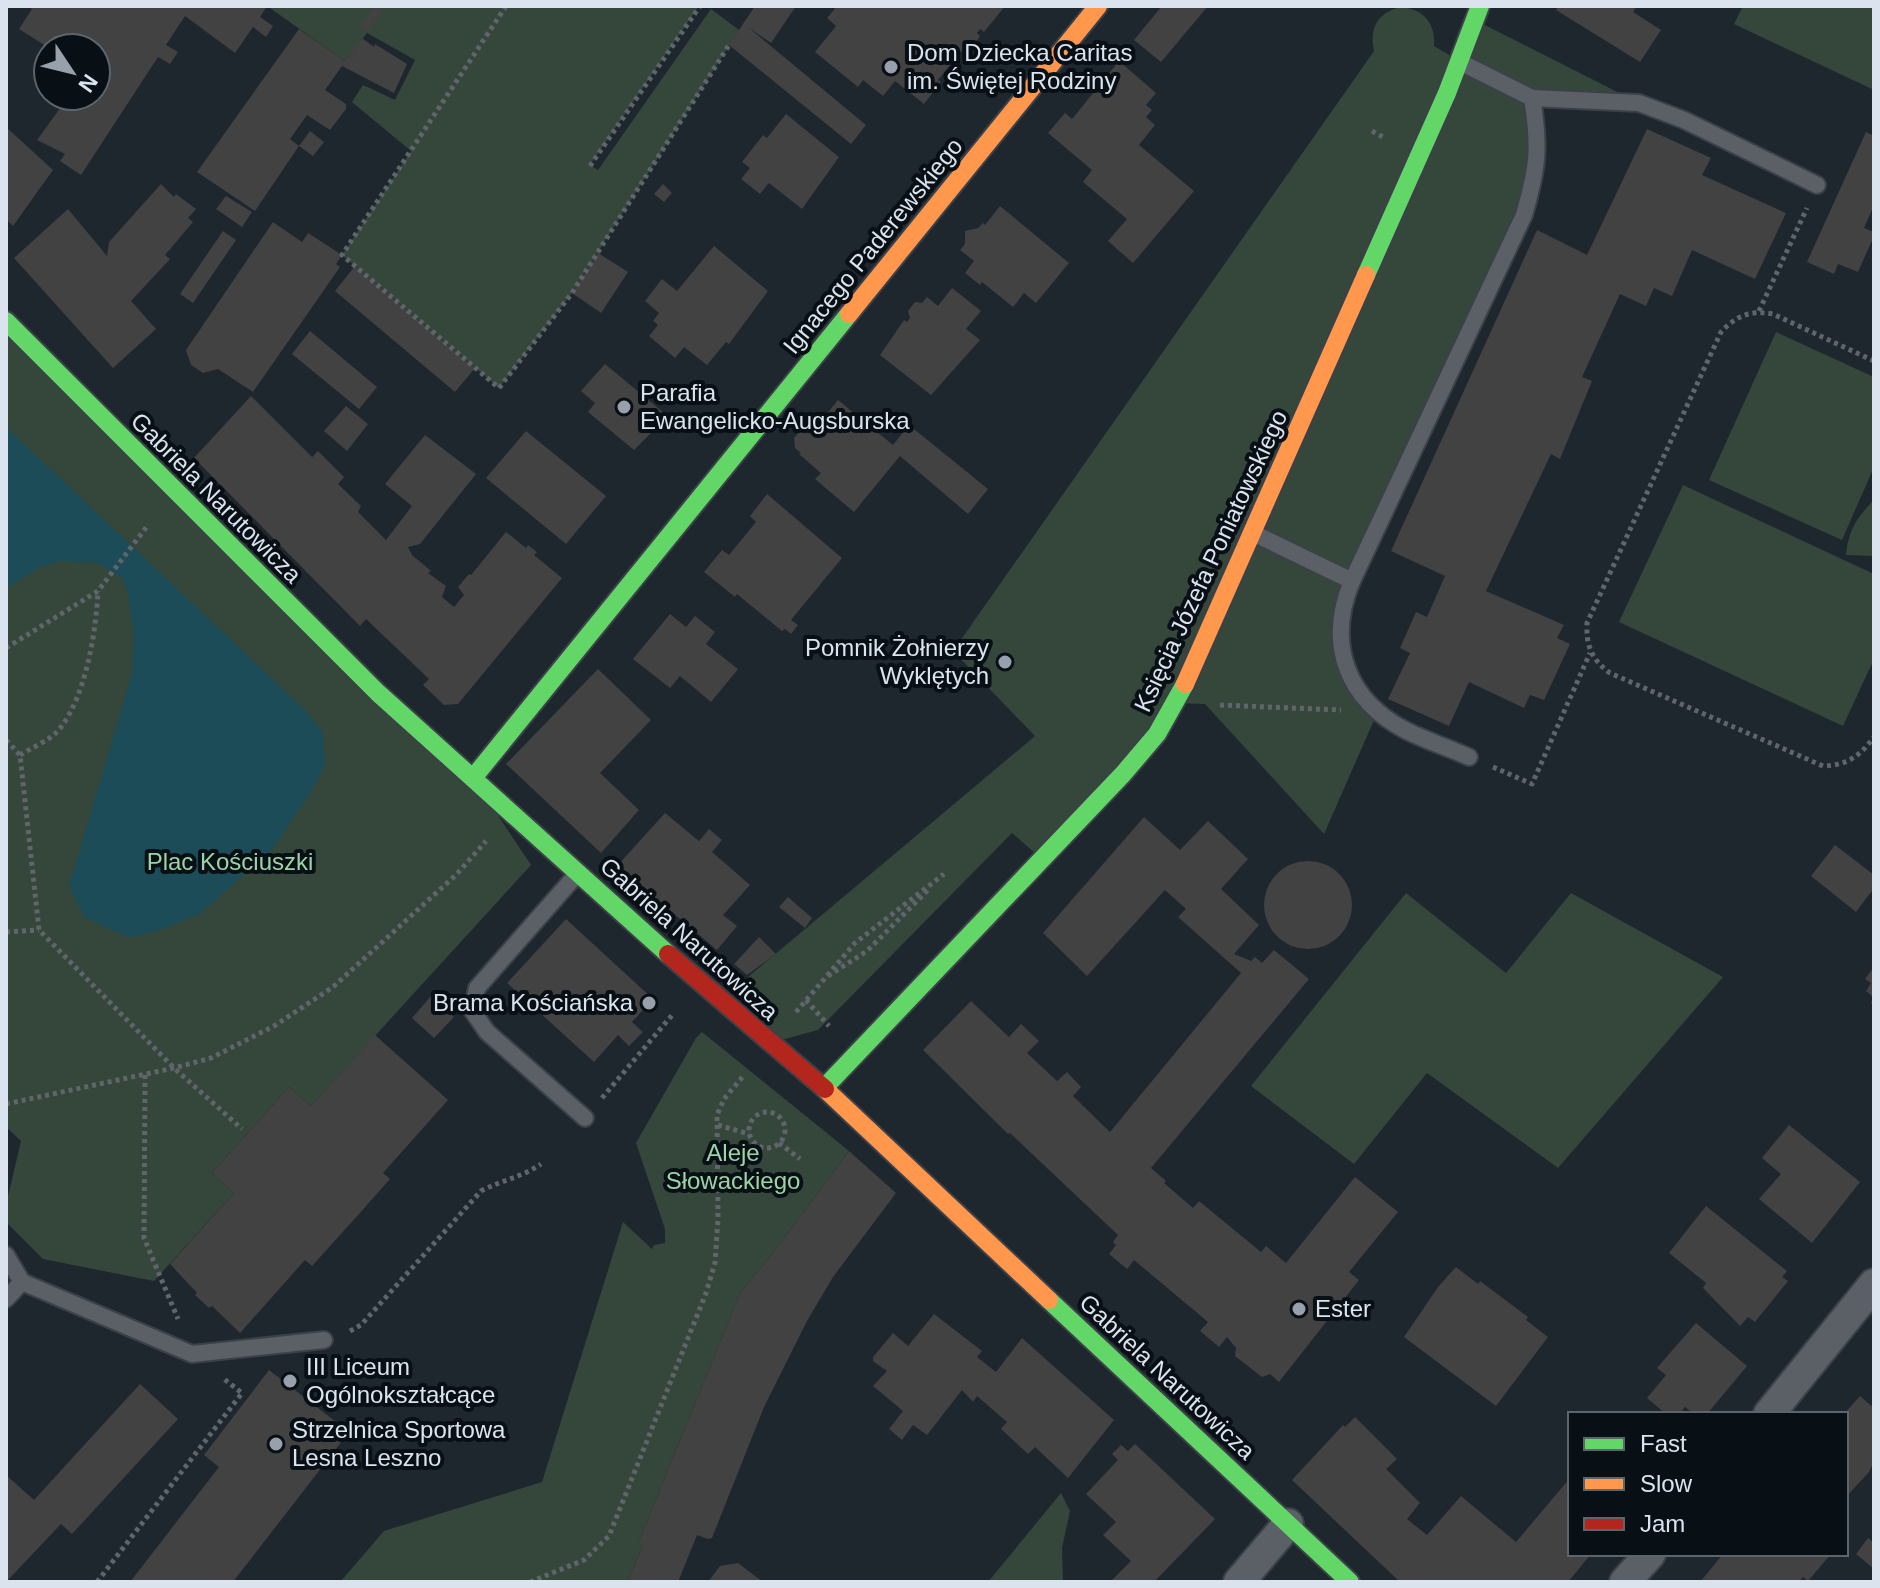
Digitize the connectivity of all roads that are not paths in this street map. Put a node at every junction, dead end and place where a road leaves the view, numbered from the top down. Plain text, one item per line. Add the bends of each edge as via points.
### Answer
1 (1098, 6) edge
2 (1470, 10) edge
3 (1458, 61) junction
4 (1532, 98) junction
5 (1817, 185) road end
6 (6, 321) edge
7 (1253, 533) junction
8 (1352, 581) junction
9 (1469, 757) road end
10 (473, 778) junction
11 (578, 872) junction
12 (824, 1088) junction
13 (585, 1118) road end
14 (6, 1255) edge
15 (22, 1282) junction
16 (1874, 1284) edge
17 (6, 1299) edge
18 (324, 1340) road end
19 (1771, 1412) edge
20 (1288, 1524) junction
21 (1648, 1556) edge
22 (1239, 1582) edge
23 (1350, 1582) edge
24 (1625, 1582) edge

1 - 10 street, Ignacego Paderewskiego
2 - 3 street, Księcia Józefa Poniatowskiego
3 - 4 lane
3 - 7 street, Księcia Józefa Poniatowskiego
4 - 5 lane via 1639,103
4 - 8 lane via 1539,138 1536,175 1524,215
6 - 10 street, Gabriela Narutowicza via 378,693
7 - 8 lane
7 - 12 street, Księcia Józefa Poniatowskiego via 1157,734
8 - 9 lane via 1342,605 1340,636 1345,668 1360,693 1405,730
10 - 11 street, Gabriela Narutowicza
11 - 12 street, Gabriela Narutowicza
11 - 13 lane via 477,988 472,1010 487,1032
12 - 20 street, Gabriela Narutowicza
14 - 15 lane
15 - 17 lane
15 - 18 lane via 192,1354
16 - 19 street
20 - 22 street
20 - 23 street, Gabriela Narutowicza
21 - 24 street

